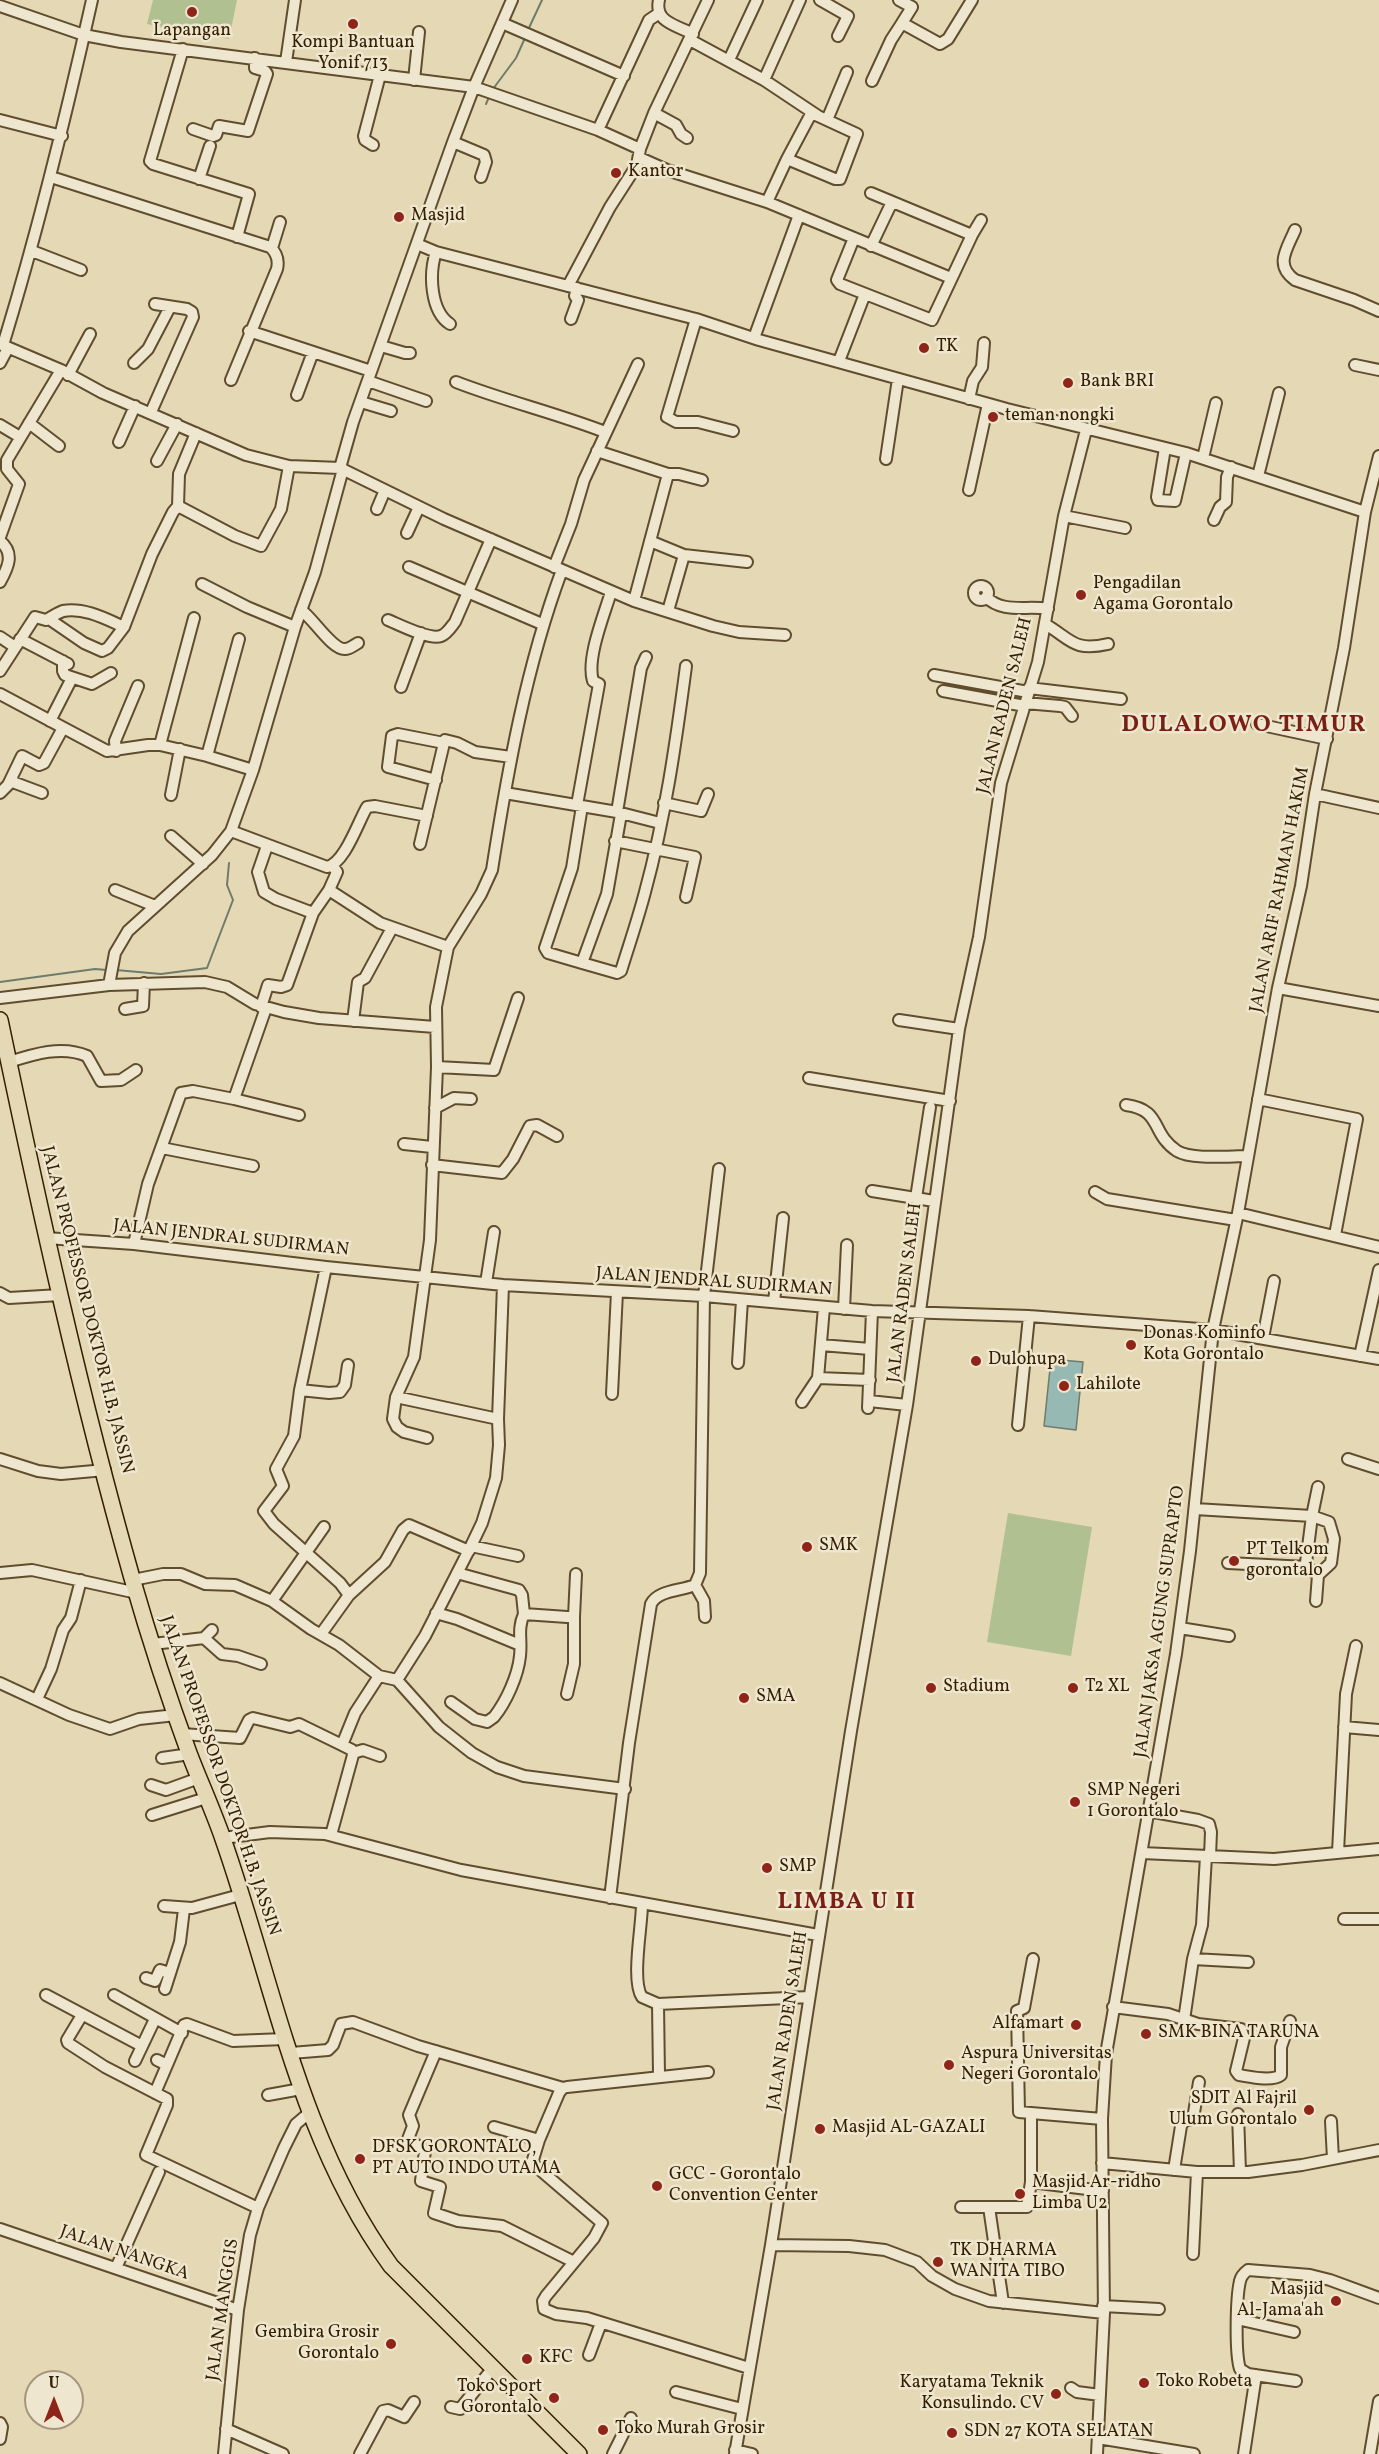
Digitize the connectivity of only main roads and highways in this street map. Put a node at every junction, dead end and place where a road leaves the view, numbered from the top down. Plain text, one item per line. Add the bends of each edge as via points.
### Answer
1 (0, 1020) edge
2 (579, 2454) edge

1 - 2 highway, JALAN PROFESSOR DOKTOR H.B. JASSIN via 46,1238 135,1587 182,1734 223,1838 309,2113 347,2197 367,2234 391,2266

